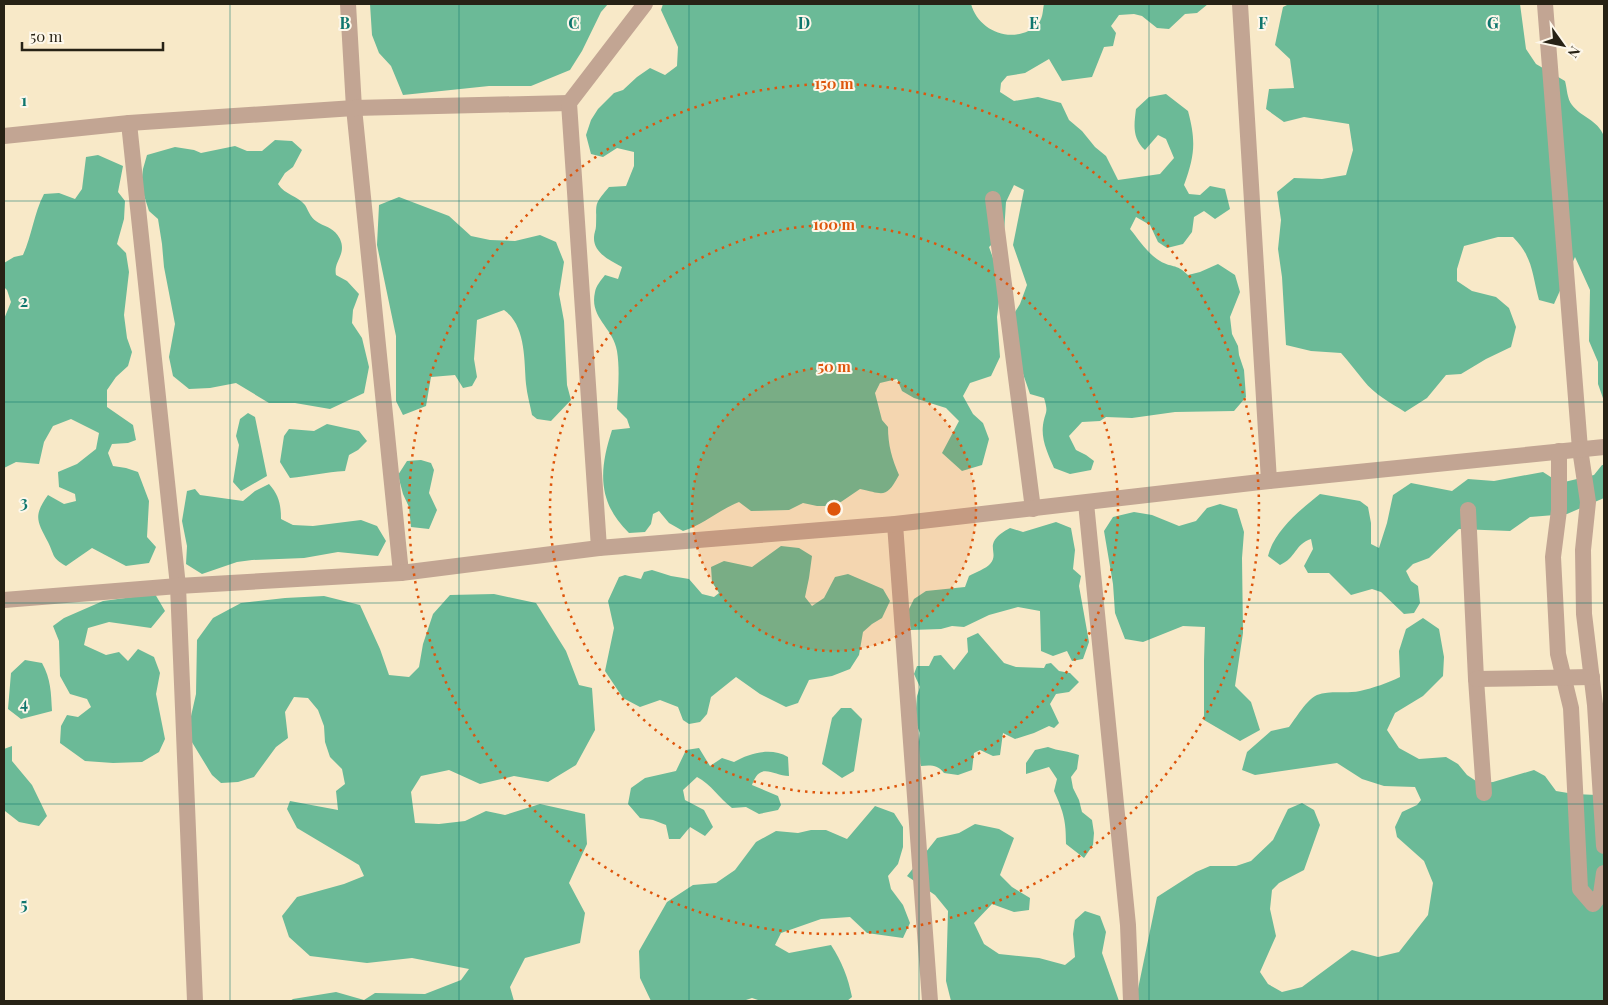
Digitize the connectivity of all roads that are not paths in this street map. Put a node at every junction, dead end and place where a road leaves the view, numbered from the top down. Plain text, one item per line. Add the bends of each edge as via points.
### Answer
1 (348, 4) edge
2 (644, 4) edge
3 (1240, 4) edge
4 (1544, 4) edge
5 (569, 103) junction
6 (354, 108) junction
7 (129, 122) junction
8 (4, 136) edge
9 (993, 199) dead end
10 (1604, 447) edge
11 (1580, 448) junction
12 (1560, 451) junction
13 (1269, 481) junction
14 (1086, 503) junction
15 (1033, 509) junction
16 (1468, 510) dead end
17 (896, 524) junction
18 (599, 548) junction
19 (401, 573) junction
20 (178, 586) junction
21 (4, 600) edge
22 (1592, 677) junction
23 (1563, 678) junction
24 (1476, 679) junction
25 (1484, 793) dead end
26 (1604, 846) edge
27 (1604, 873) edge
28 (195, 1001) edge
29 (930, 1001) edge
30 (1132, 1001) edge

1 - 6 street
2 - 5 street
3 - 13 street
4 - 11 street
5 - 6 street
5 - 18 street
6 - 7 street
6 - 19 street
7 - 8 street
7 - 20 street
9 - 15 street
10 - 11 street
11 - 12 street
11 - 22 street via 1588,502 1582,550 1584,614
12 - 13 street
12 - 23 street via 1559,510 1553,557 1558,654
13 - 14 street
14 - 15 street
14 - 30 street via 1127,915
15 - 17 street
16 - 24 street
17 - 18 street
17 - 29 street
18 - 19 street
19 - 20 street
20 - 21 street
20 - 28 street
22 - 23 street
22 - 26 street
23 - 24 street
23 - 27 street via 1571,708 1580,889 1593,904 1601,894
24 - 25 street

